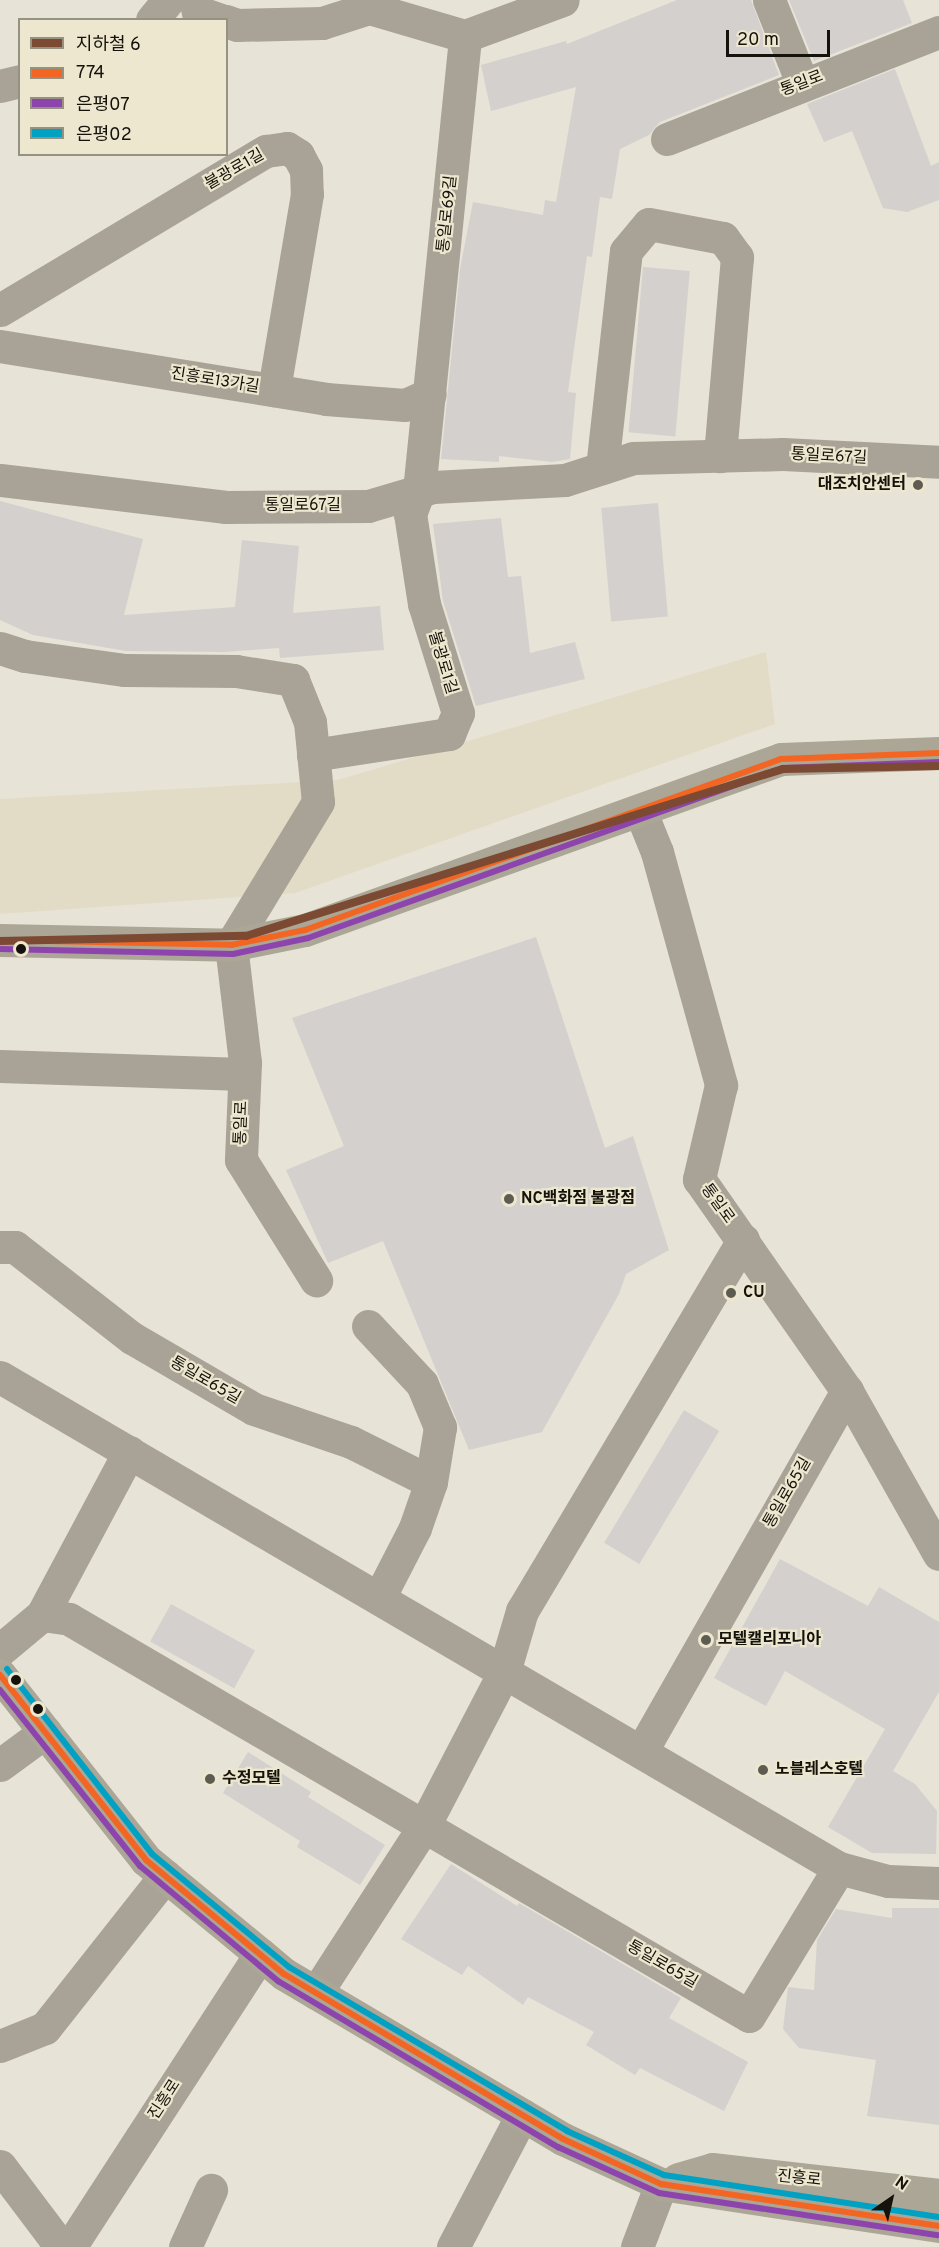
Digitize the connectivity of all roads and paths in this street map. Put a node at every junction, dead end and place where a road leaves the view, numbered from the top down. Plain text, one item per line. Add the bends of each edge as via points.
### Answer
1 (168, 0) edge
2 (195, 0) edge
3 (563, 0) edge
4 (769, 0) edge
5 (370, 4) edge
6 (154, 18) edge
7 (215, 18) edge
8 (228, 22) edge
9 (939, 32) edge
10 (465, 36) junction
11 (18, 82) edge
12 (802, 83) junction
13 (0, 86) edge
14 (667, 139) dead end
15 (0, 310) edge
16 (0, 346) edge
17 (274, 390) junction
18 (430, 394) junction
19 (720, 456) junction
20 (939, 462) edge
21 (602, 468) junction
22 (0, 480) edge
23 (419, 491) junction
24 (0, 648) edge
25 (939, 753) edge
26 (313, 755) junction
27 (640, 810) junction
28 (0, 940) edge
29 (231, 945) junction
30 (0, 1066) edge
31 (244, 1074) junction
32 (743, 1240) junction
33 (0, 1247) edge
34 (316, 1280) dead end
35 (368, 1326) dead end
36 (0, 1377) edge
37 (847, 1391) junction
38 (129, 1452) junction
39 (431, 1482) junction
40 (939, 1554) edge
41 (379, 1598) junction
42 (42, 1615) junction
43 (0, 1650) edge
44 (504, 1672) junction
45 (0, 1675) edge
46 (45, 1732) junction
47 (641, 1752) junction
48 (0, 1765) edge
49 (424, 1826) junction
50 (838, 1868) junction
51 (165, 1876) junction
52 (939, 1883) edge
53 (260, 1954) junction
54 (316, 1993) junction
55 (0, 2046) edge
56 (522, 2115) junction
57 (0, 2166) edge
58 (661, 2184) junction
59 (211, 2190) dead end
60 (938, 2218) edge
61 (644, 2244) edge
62 (61, 2247) edge
63 (70, 2247) edge
64 (185, 2247) edge
65 (453, 2247) edge

1 - 6 street
2 - 7 street via 198,12
3 - 10 street
4 - 12 street
5 - 8 street via 322,23 237,25
5 - 10 street
9 - 12 street, 통일로
10 - 18 street, 통일로69길
11 - 13 street
12 - 14 street, 통일로
15 - 17 street, 불광로1길 via 266,151 287,148 298,155 306,170 307,194
16 - 17 street, 진흥로13가길
17 - 18 street, 진흥로13가길 via 405,405
18 - 23 street, 통일로69길
19 - 20 street, 통일로67길 via 783,454
19 - 21 street, 통일로67길 via 633,458
19 - 21 street via 737,257 723,238 649,224 626,251
21 - 23 street, 통일로67길 via 565,480
22 - 23 street, 통일로67길 via 226,507 368,506
23 - 26 street, 불광로1길 via 410,514 424,604 458,713 448,734
24 - 26 street via 25,656 125,670 237,671 293,680 310,722
25 - 27 main road via 781,759
26 - 29 street via 318,802
27 - 29 main road via 305,930
27 - 32 street, 통일로 via 657,852 721,1085 699,1179
28 - 29 main road
29 - 31 street, 통일로
30 - 31 street
31 - 34 street, 통일로 via 241,1160
32 - 37 street, 통일로
32 - 44 street via 522,1611
33 - 39 street, 통일로65길 via 15,1247 132,1338 254,1409 351,1442
35 - 39 street via 422,1384 440,1427
36 - 38 street
37 - 40 street, 통일로
37 - 47 street, 통일로65길
38 - 41 street
38 - 42 street
39 - 41 street via 415,1528
41 - 44 street
42 - 43 street
42 - 49 street, 통일로65길 via 69,1619
44 - 47 street
44 - 49 street
45 - 46 main road, 진흥로
46 - 48 street
46 - 51 main road, 진흥로 via 146,1860
47 - 50 street
49 - 50 street, 통일로65길 via 749,2016
49 - 54 street
50 - 52 street via 888,1881
51 - 53 main road, 진흥로
51 - 55 street via 45,2028
53 - 54 main road, 진흥로
53 - 63 street, 진흥로
54 - 56 main road, 진흥로
56 - 58 main road, 진흥로 via 563,2139
56 - 65 street
57 - 62 street
58 - 60 main road, 진흥로
58 - 61 street
59 - 64 street

